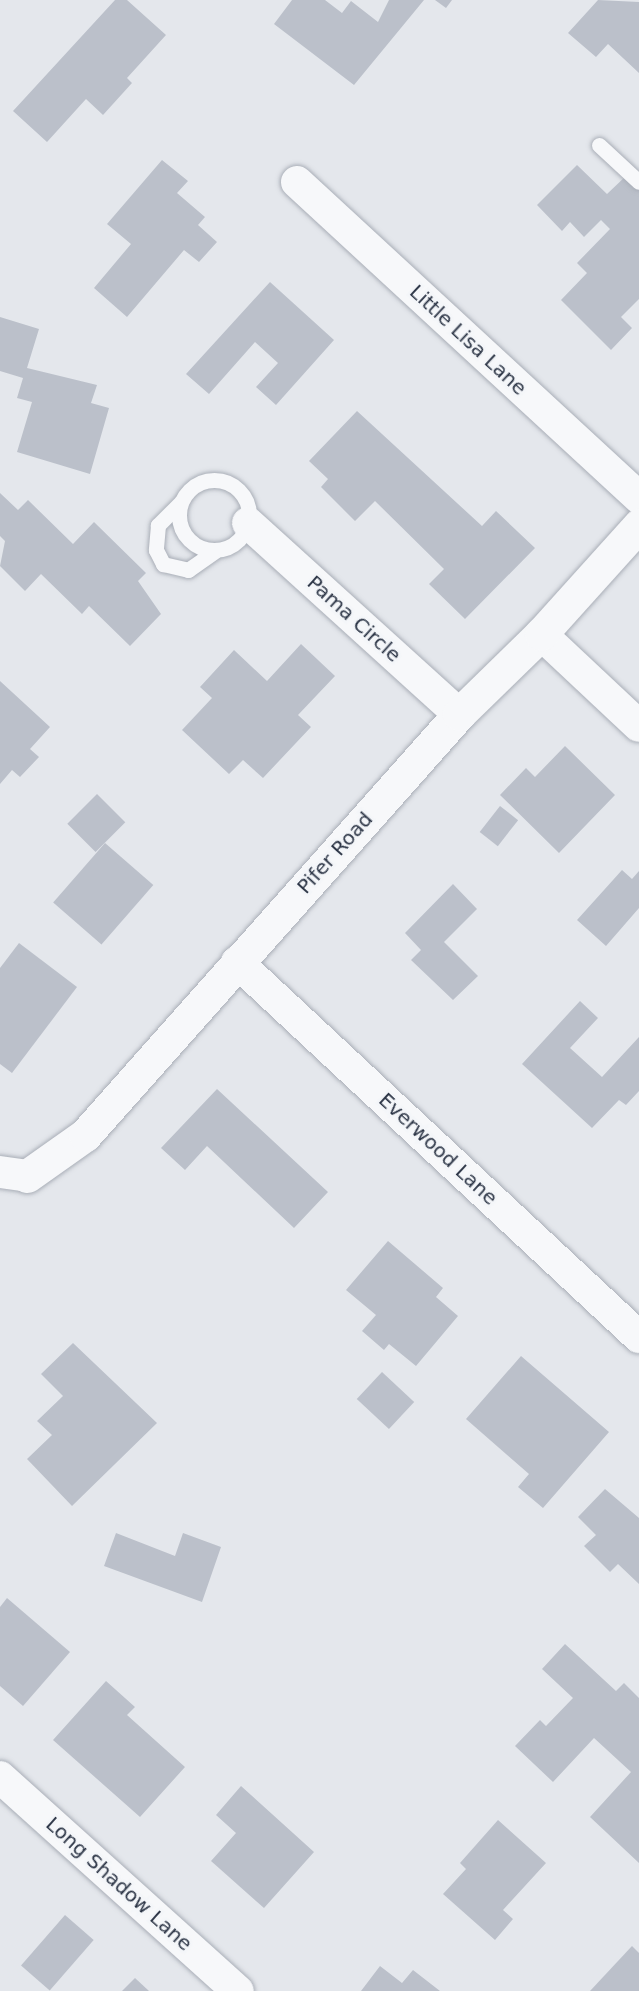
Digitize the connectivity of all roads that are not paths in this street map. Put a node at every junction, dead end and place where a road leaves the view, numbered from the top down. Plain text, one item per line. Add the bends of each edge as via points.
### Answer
1 (599, 145) dead end
2 (297, 182) dead end
3 (639, 182) edge
4 (639, 498) edge
5 (181, 502) junction
6 (248, 524) junction
7 (639, 525) edge
8 (216, 551) junction
9 (541, 634) junction
10 (459, 714) junction
11 (639, 726) edge
12 (237, 962) junction
13 (14, 1174) edge
14 (639, 1337) edge
15 (0, 1777) edge
16 (238, 1991) edge

1 - 3 lane
2 - 4 street, Little Lisa Lane
5 - 6 lane via 196,484 220,480 240,492
5 - 8 lane via 179,520 186,537
5 - 8 lane via 158,525 156,550 163,564 188,570
6 - 8 lane via 237,543
6 - 10 street, Pama Circle
7 - 9 street, Pifer Road
9 - 10 street, Pifer Road
9 - 11 street
10 - 12 street, Pifer Road
12 - 13 street, Pifer Road via 85,1135
12 - 14 street, Everwood Lane
15 - 16 street, Long Shadow Lane

